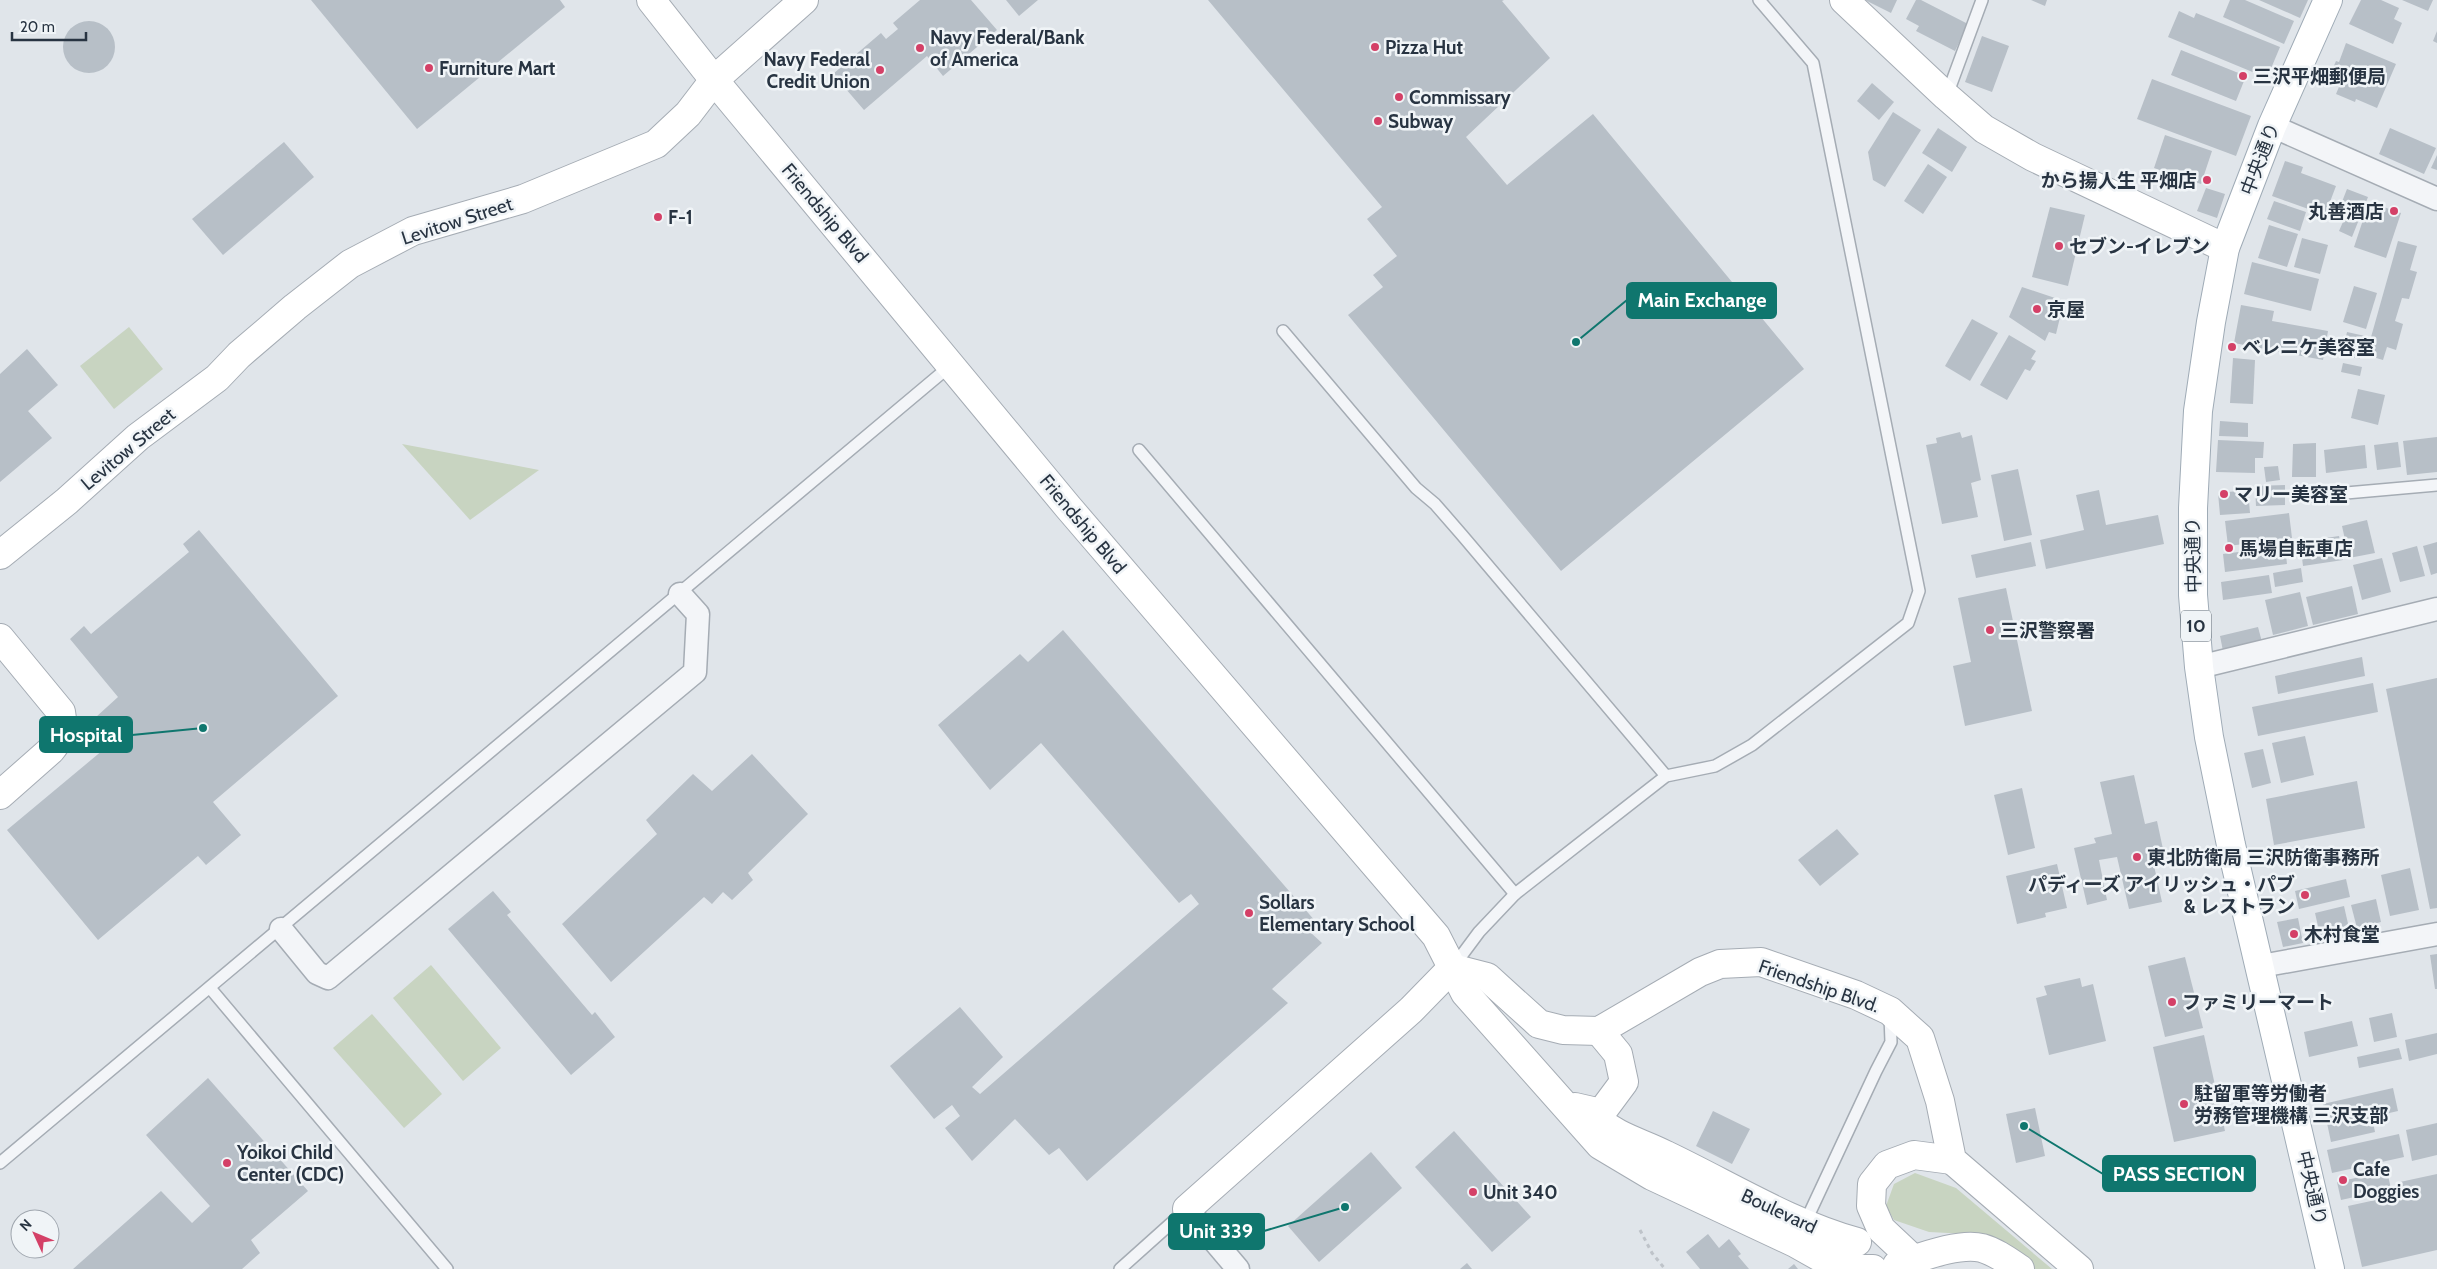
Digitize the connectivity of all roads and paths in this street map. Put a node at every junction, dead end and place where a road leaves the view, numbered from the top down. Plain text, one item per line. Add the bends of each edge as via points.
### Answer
1 (650, 0) edge
2 (804, 0) edge
3 (1758, 0) edge
4 (1844, 0) edge
5 (1982, 0) edge
6 (2328, 0) edge
7 (714, 80) junction
8 (1946, 96) junction
9 (2272, 126) junction
10 (2437, 199) edge
11 (2225, 248) junction
12 (1283, 331) dead end
13 (950, 366) junction
14 (1139, 450) dead end
15 (2437, 485) edge
16 (2312, 496) dead end
17 (0, 555) edge
18 (680, 594) junction
19 (2437, 608) edge
20 (0, 638) edge
21 (2199, 667) junction
22 (1666, 776) junction
23 (0, 795) edge
24 (1515, 894) junction
25 (281, 929) junction
26 (2437, 934) edge
27 (2261, 966) junction
28 (1452, 968) junction
29 (210, 988) junction
30 (1890, 1011) junction
31 (1599, 1031) junction
32 (1561, 1102) junction
33 (1587, 1111) junction
34 (1952, 1160) junction
35 (0, 1163) edge
36 (1187, 1209) junction
37 (1640, 1230) dead end
38 (1800, 1233) junction
39 (1857, 1242) dead end
40 (2327, 1266) edge
41 (1888, 1267) edge
42 (447, 1269) edge
43 (1120, 1269) edge
44 (1238, 1269) edge
45 (1665, 1269) edge
46 (2020, 1269) edge
47 (2079, 1269) edge

1 - 7 street
2 - 7 street, Levitow Street
3 - 22 lane via 1813,63 1919,591 1908,623 1752,745 1715,766
4 - 8 street
5 - 8 lane
6 - 9 street, 中央通り / 10
7 - 13 street, Friendship Blvd
7 - 17 street, Levitow Street via 688,114 656,144 523,199 413,231 350,264 294,307 217,378 138,437 67,501
8 - 11 street via 1984,128 2033,157
9 - 10 street
9 - 11 street, 中央通り / 10
11 - 21 street, 中央通り / 10 via 2198,421 2193,595
12 - 22 lane
13 - 18 lane
13 - 28 street, Friendship Blvd via 1436,936
14 - 24 lane
15 - 16 lane
18 - 25 lane
18 - 25 street via 698,614 695,672 328,978 317,973
19 - 21 street
20 - 23 street via 61,712 64,725 52,750
21 - 27 street, 中央通り / 10 via 2227,825
22 - 24 lane
24 - 28 lane via 1479,932
25 - 29 lane
26 - 27 street
27 - 40 street, 中央通り / 10
28 - 31 street via 1487,977 1539,1024 1563,1030
28 - 32 street, Friendship Blvd via 1465,993
28 - 36 street via 1404,1016
29 - 35 lane
29 - 42 lane
30 - 31 street, Friendship Blvd. via 1856,995 1761,962 1720,964 1700,972
30 - 34 street, Friendship Blvd. via 1920,1038 1940,1101
30 - 38 lane via 1891,1042
31 - 33 street via 1618,1054 1624,1082 1601,1112
32 - 33 street
32 - 38 street, Friendship Blvd via 1600,1145 1652,1176
33 - 38 street, Boulevard via 1610,1131 1704,1174
34 - 41 street via 1914,1154 1887,1165 1872,1184 1871,1206 1881,1229
34 - 47 street
36 - 43 lane
36 - 44 street
37 - 45 path
38 - 39 street, Boulevard
38 - 41 street via 1827,1261 1860,1269
41 - 46 street via 1959,1248 1980,1248

